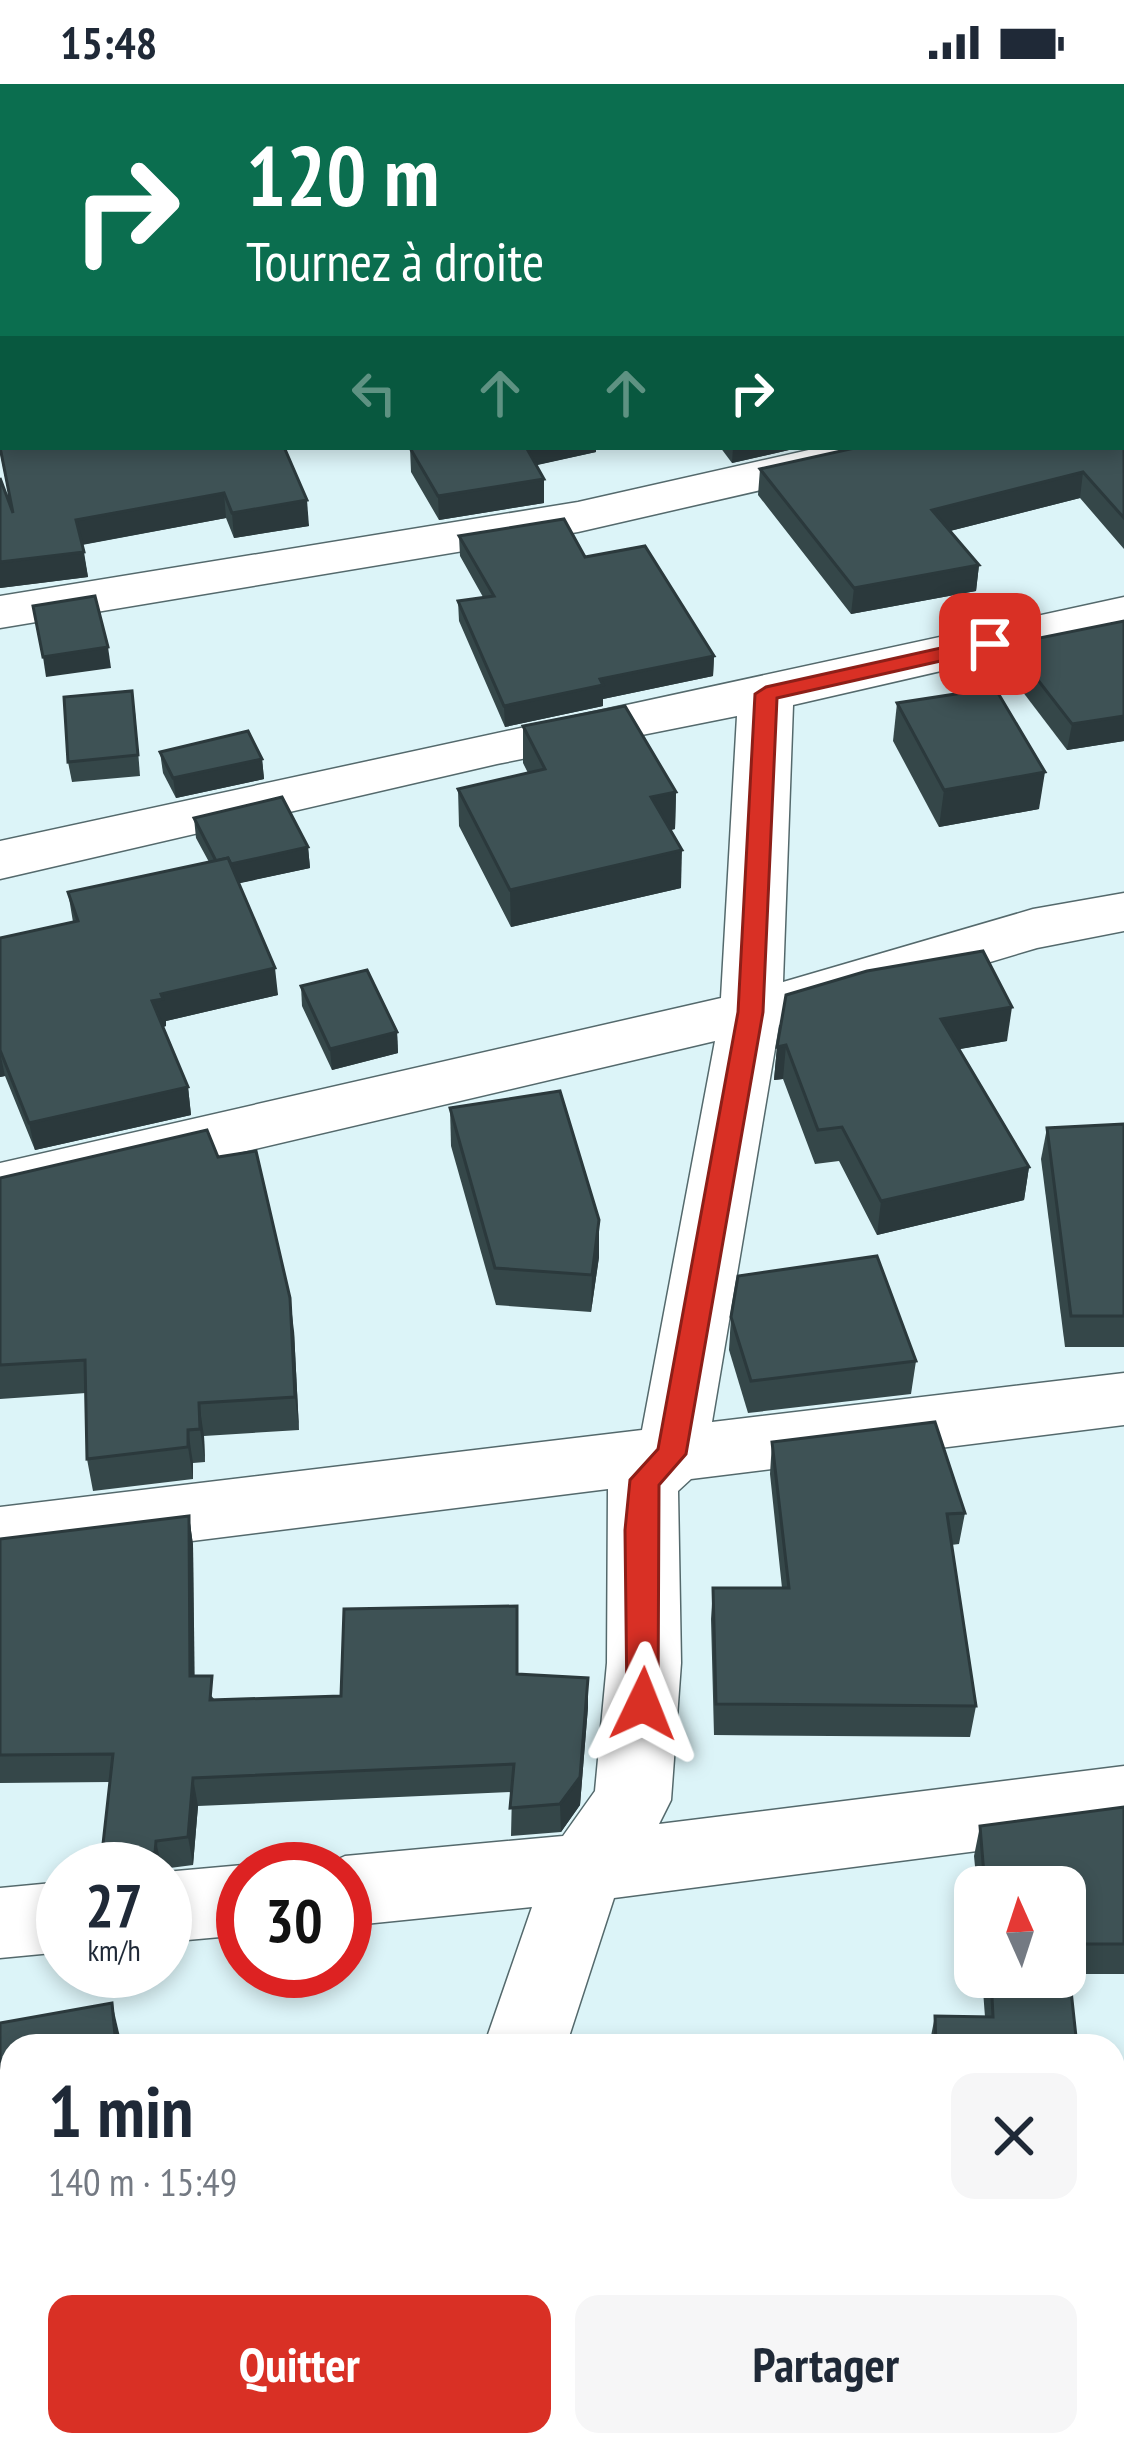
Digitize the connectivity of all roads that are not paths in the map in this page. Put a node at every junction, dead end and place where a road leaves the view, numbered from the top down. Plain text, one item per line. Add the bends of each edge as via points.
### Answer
1 (875, 450) edge
2 (0, 612) edge
3 (1124, 614) edge
4 (766, 694) junction
5 (0, 860) edge
6 (1124, 911) edge
7 (751, 1012) junction
8 (0, 1186) edge
9 (1124, 1399) edge
10 (671, 1454) junction
11 (0, 1536) edge
12 (1124, 1799) edge
13 (585, 1868) junction
14 (372, 1888) edge
15 (36, 1920) edge
16 (0, 1923) edge
17 (529, 2034) edge

1 - 2 street via 578,518
3 - 4 street
4 - 5 street
4 - 7 street
6 - 7 street via 1034,929
7 - 8 street
7 - 10 street
9 - 10 street
10 - 11 street
10 - 13 street via 644,1480 644,1663 633,1800
12 - 13 street
13 - 14 street
13 - 17 street
15 - 16 street

